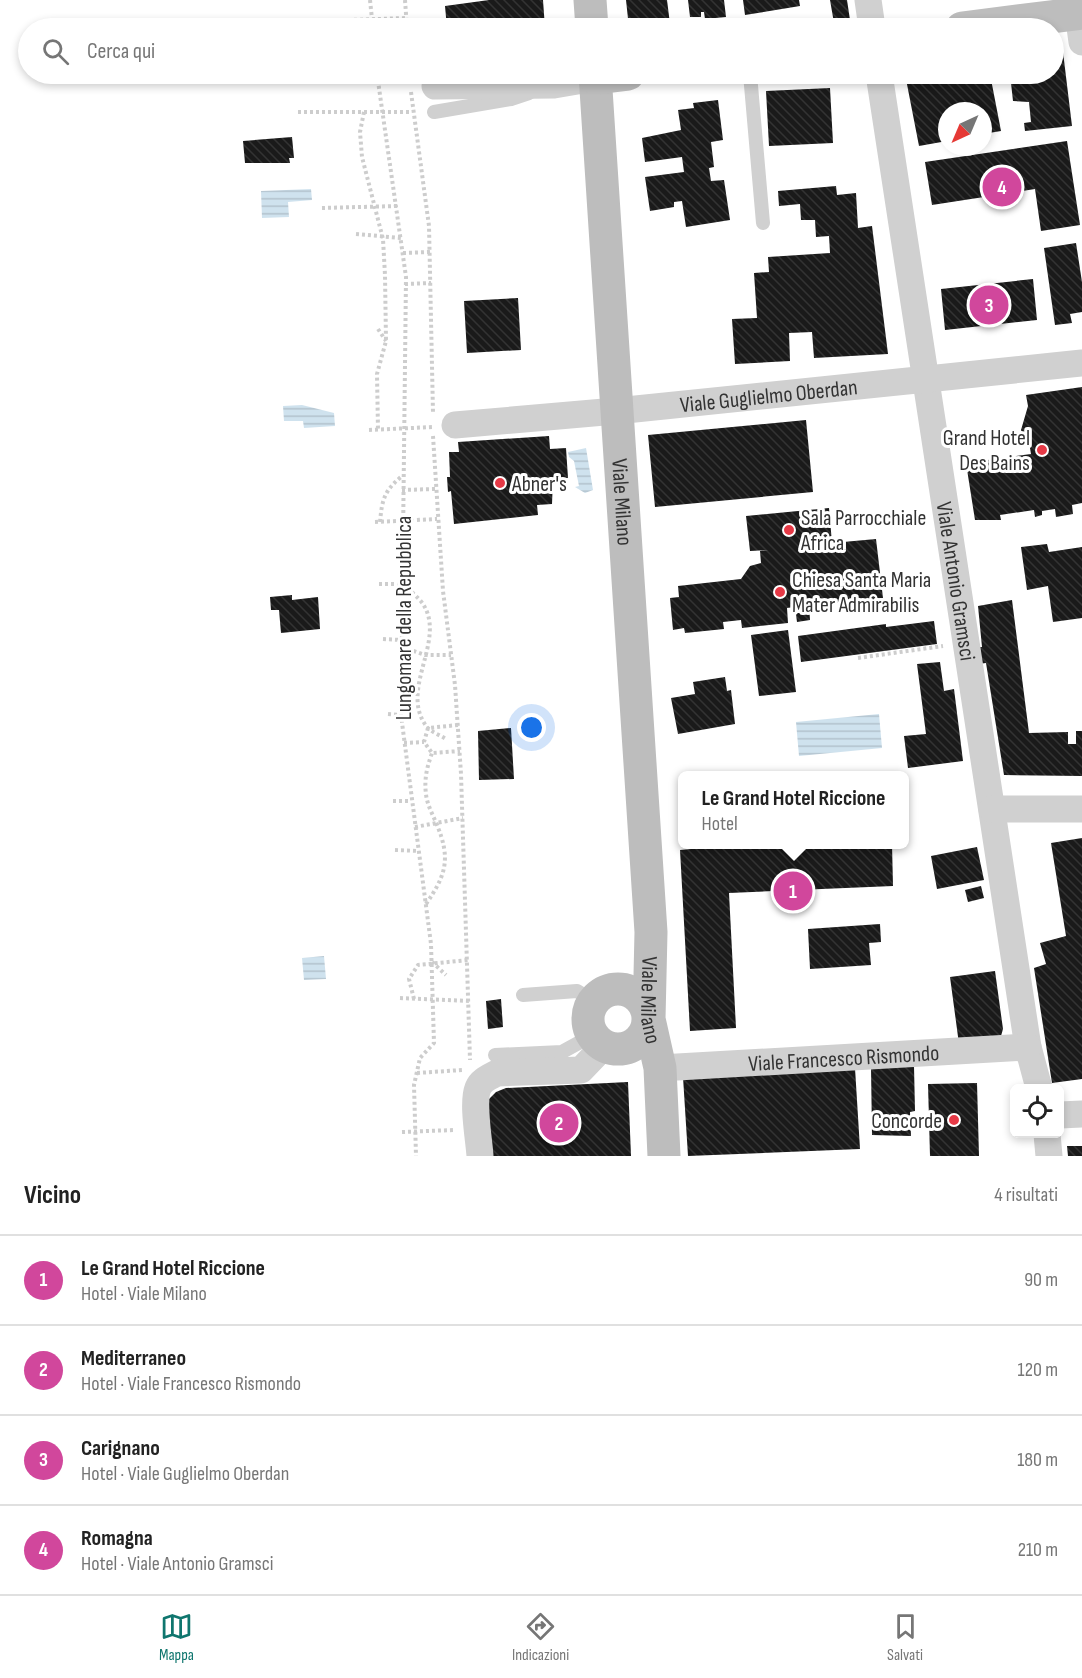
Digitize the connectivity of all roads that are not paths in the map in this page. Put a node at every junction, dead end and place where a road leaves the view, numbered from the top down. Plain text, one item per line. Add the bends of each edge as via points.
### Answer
1 (590, 0) edge
2 (868, 0) edge
3 (591, 18) edge
4 (871, 18) edge
5 (1080, 22) edge
6 (1064, 23) edge
7 (559, 84) edge
8 (596, 84) edge
9 (751, 84) edge
10 (881, 84) edge
11 (427, 96) road end
12 (763, 223) dead end
13 (1082, 363) edge
14 (926, 379) junction
15 (616, 411) junction
16 (444, 426) road end
17 (992, 809) junction
18 (1082, 809) edge
19 (651, 932) junction
20 (523, 995) dead end
21 (601, 996) junction
22 (649, 1019) junction
23 (608, 1043) junction
24 (1029, 1047) junction
25 (495, 1055) dead end
26 (660, 1068) junction
27 (1038, 1084) edge
28 (1082, 1114) edge
29 (1064, 1115) edge
30 (1047, 1138) edge
31 (480, 1156) edge
32 (664, 1156) edge
33 (1048, 1156) edge

1 - 3 street
2 - 4 street
5 - 6 street
7 - 11 street
8 - 15 street, Viale Milano
9 - 12 lane
10 - 14 street, Viale Antonio Gramsci
13 - 14 street, Viale Guglielmo Oberdan
14 - 15 street, Viale Guglielmo Oberdan
14 - 17 street, Viale Antonio Gramsci
15 - 16 street, Viale Guglielmo Oberdan
15 - 19 street, Viale Milano via 636,784
17 - 18 street
17 - 24 street, Viale Antonio Gramsci
19 - 21 street, Viale Milano
19 - 22 street, Viale Milano
20 - 21 lane via 577,991
21 - 22 street via 617,988 636,994
21 - 23 street via 588,1018
22 - 23 street via 643,1037
22 - 26 street, Viale Milano
23 - 25 lane via 562,1052
23 - 26 street, Viale Milano
23 - 31 street via 581,1070 496,1073 474,1078
24 - 26 street, Viale Francesco Rismondo
24 - 27 street, Viale Antonio Gramsci
26 - 32 street, Viale Milano
28 - 29 street
30 - 33 street

